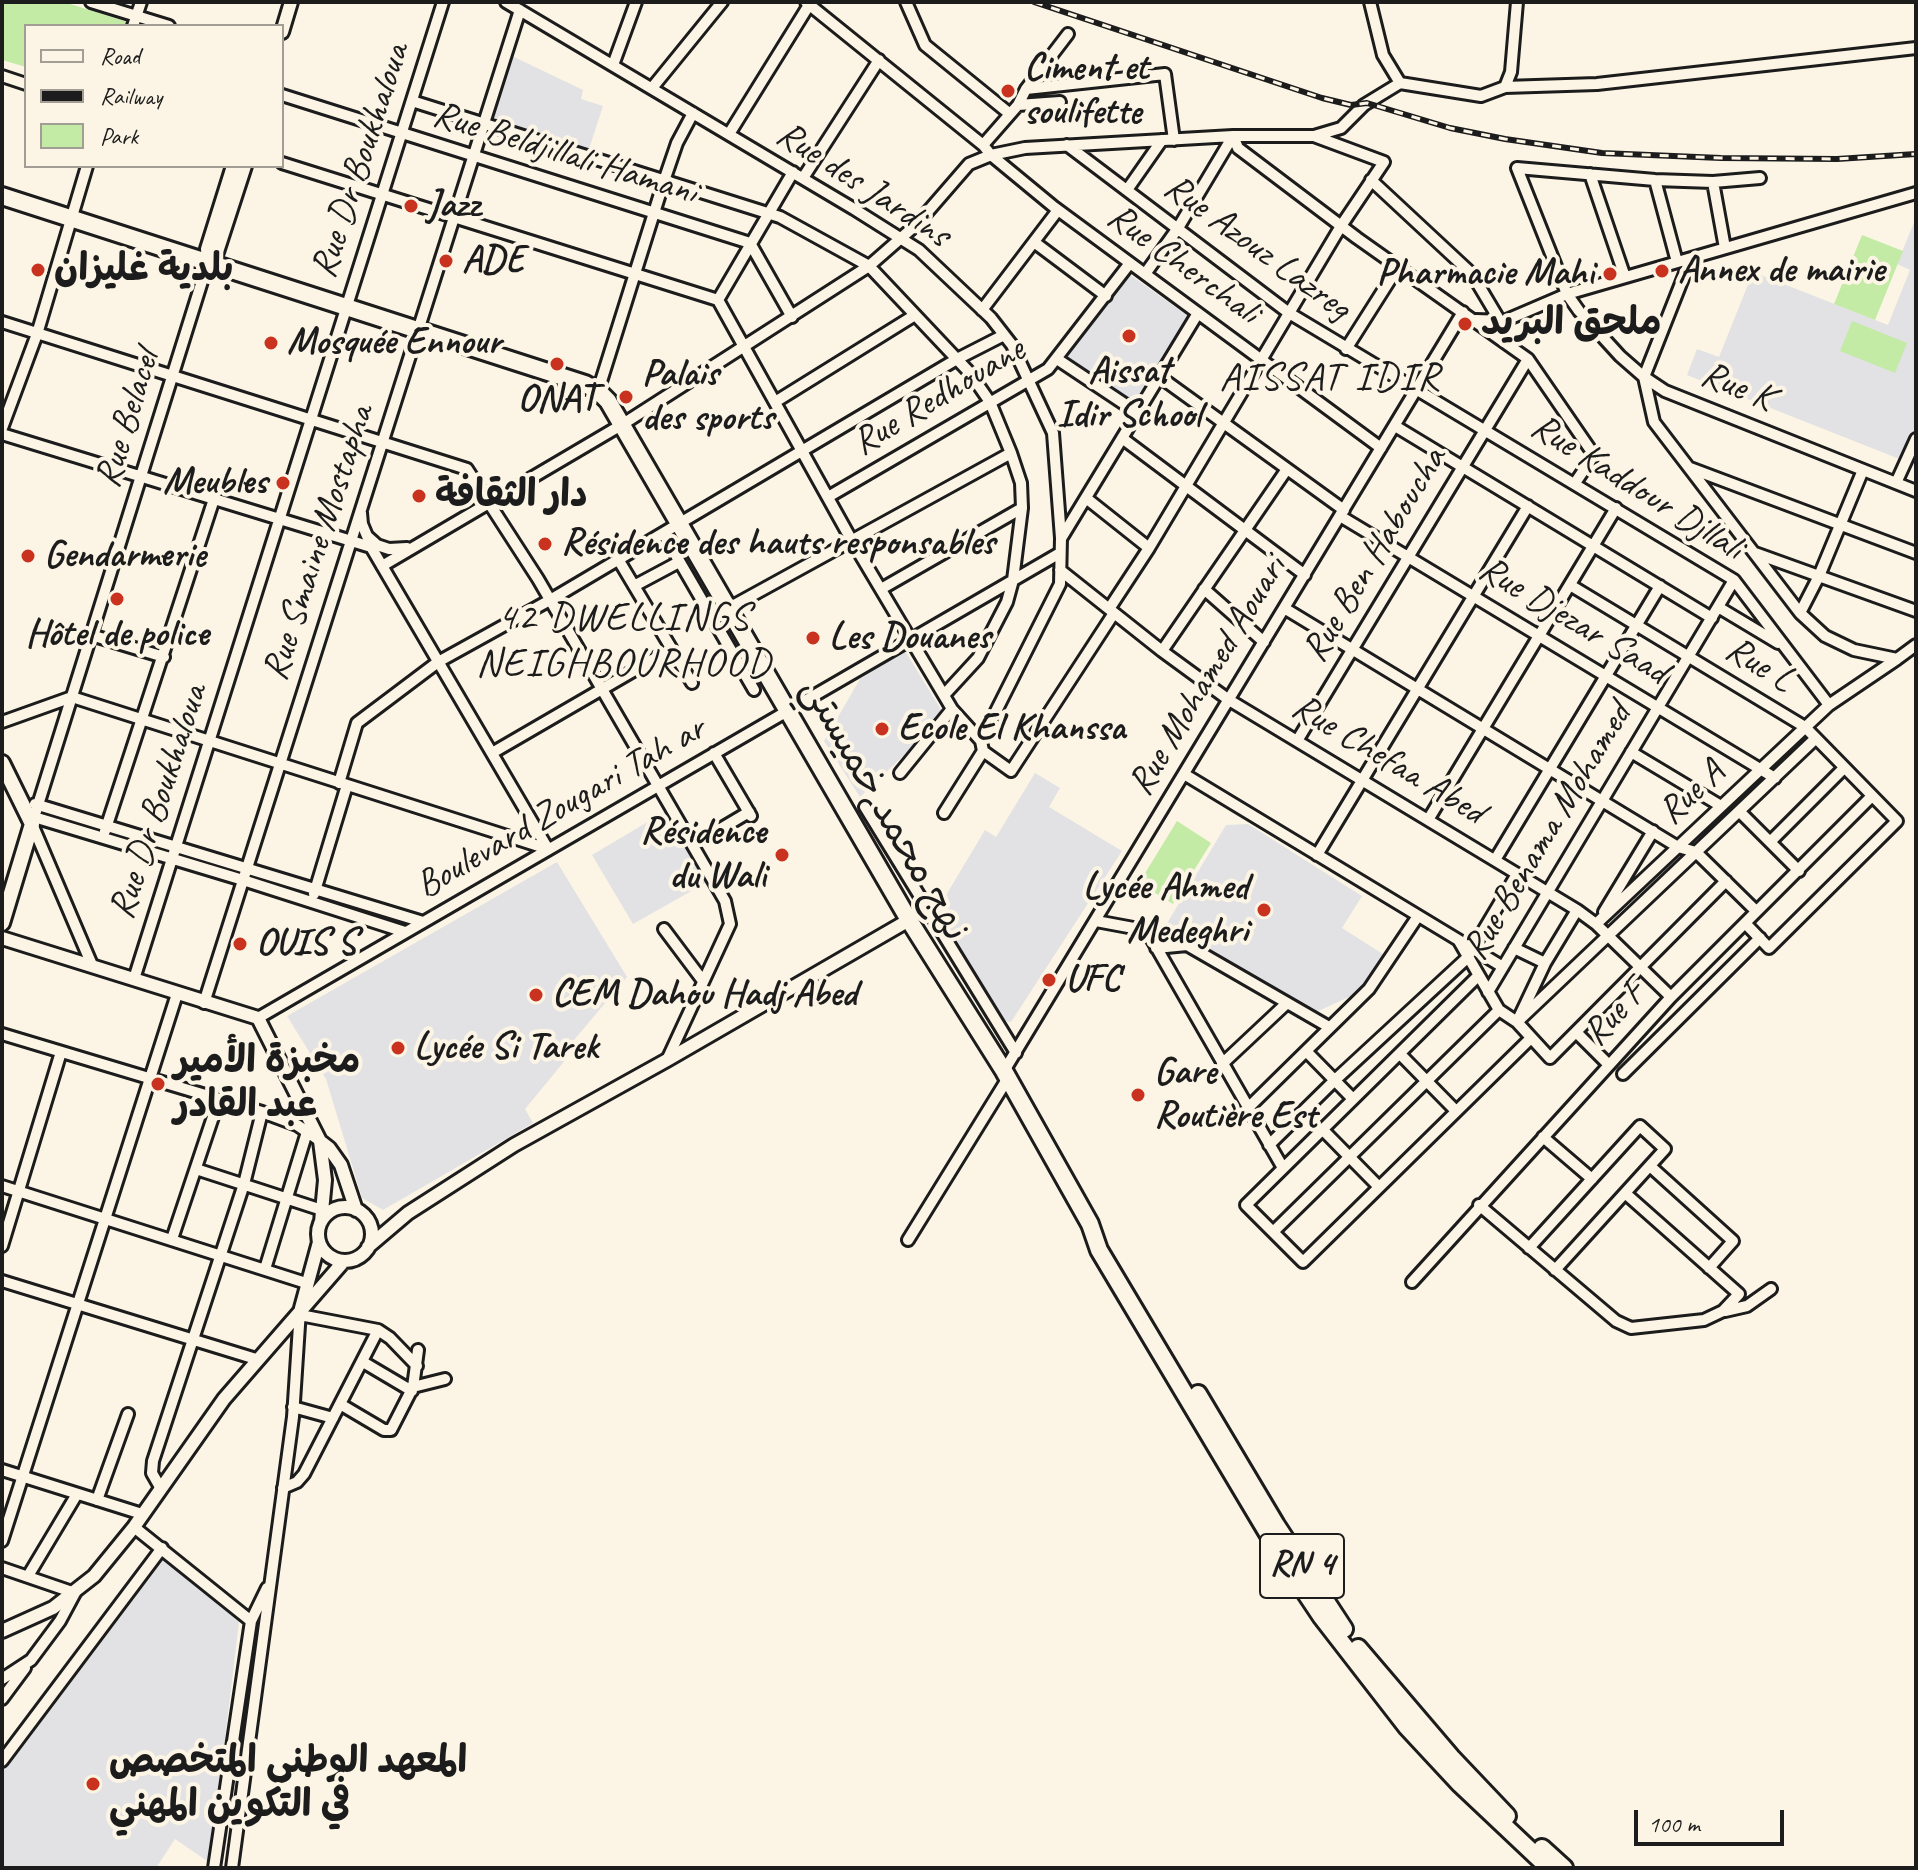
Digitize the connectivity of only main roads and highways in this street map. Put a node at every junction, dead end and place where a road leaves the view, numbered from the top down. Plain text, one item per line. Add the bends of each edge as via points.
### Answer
1 (2, 196) edge
2 (2, 763) edge
3 (2, 923) edge
4 (1090, 1224) junction
5 (1549, 1868) edge
6 (1564, 1868) edge

1 - 4 main road, نهج محمد خميستي / RN 4 via 598,391 623,424
2 - 3 main road via 33,821
4 - 5 main road, RN 4 via 1107,1264 1321,1616 1407,1727
4 - 6 main road, RN 4 via 1109,1246 1350,1638 1451,1757

